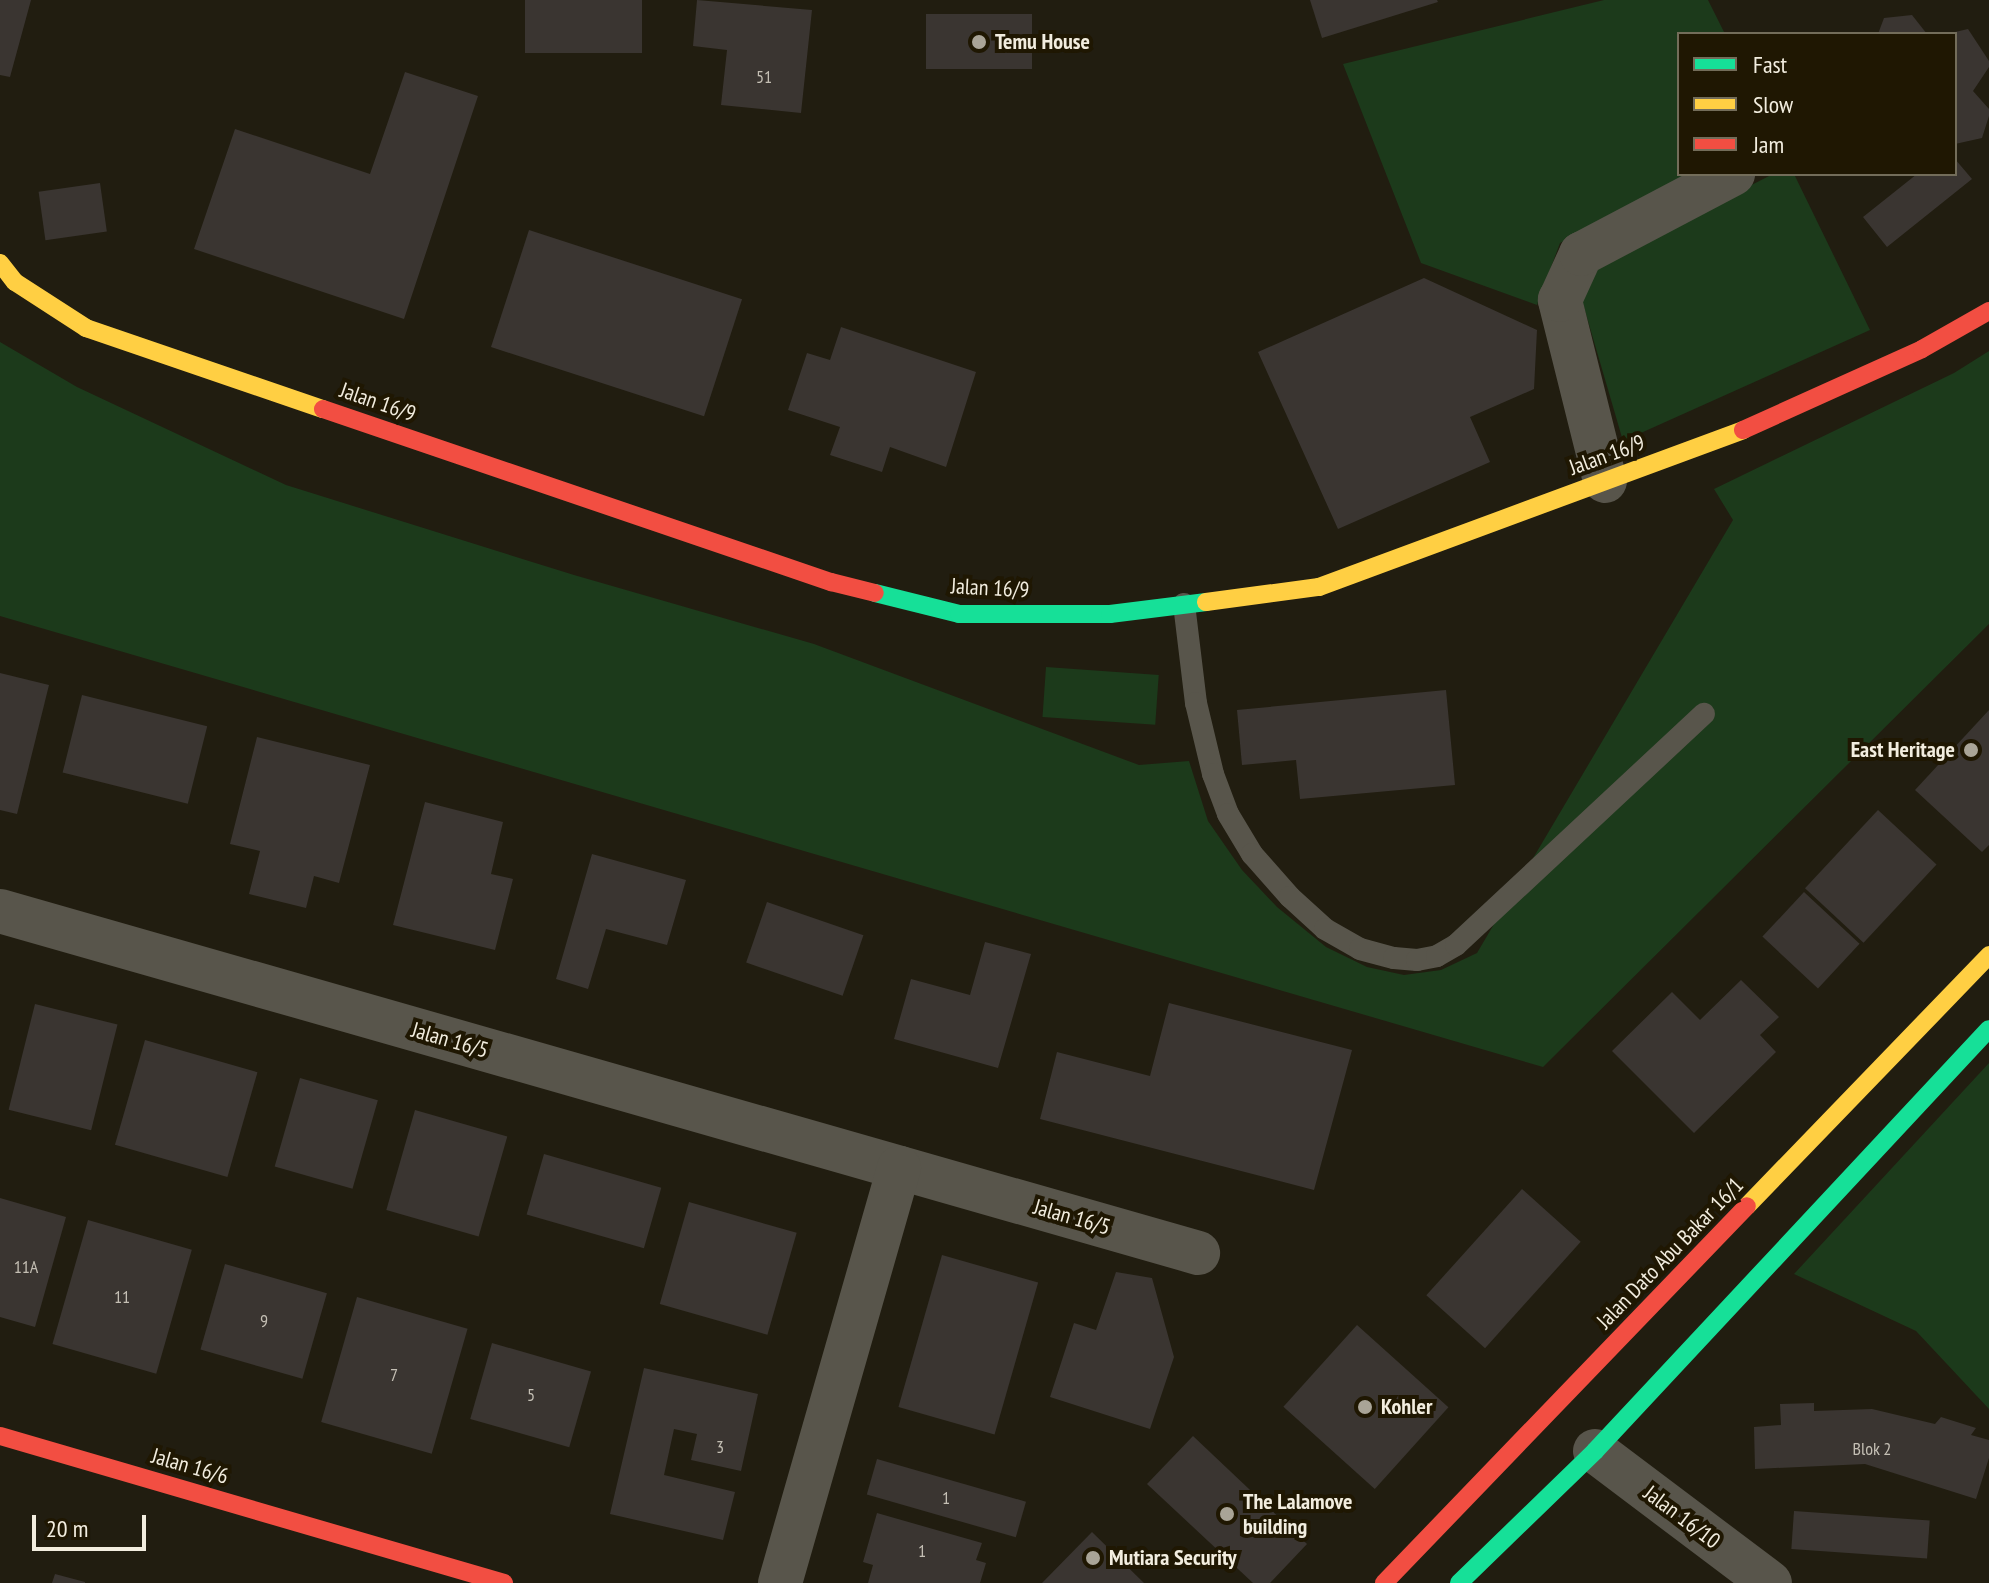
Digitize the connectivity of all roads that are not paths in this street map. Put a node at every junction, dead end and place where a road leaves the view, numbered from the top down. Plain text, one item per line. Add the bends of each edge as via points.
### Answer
1 (1729, 176) edge
2 (0, 263) edge
3 (1989, 311) edge
4 (1605, 481) junction
5 (1184, 604) junction
6 (1704, 714) dead end
7 (0, 911) edge
8 (1989, 955) edge
9 (1989, 1029) edge
10 (899, 1168) junction
11 (1198, 1253) dead end
12 (0, 1436) edge
13 (1595, 1451) junction
14 (504, 1583) edge
15 (780, 1583) edge
16 (1384, 1583) edge
17 (1459, 1583) edge
18 (1770, 1583) edge

1 - 4 street via 1581,254 1560,300
2 - 5 street, Jalan 16/9 via 15,282 86,328 831,582 959,614 1110,614
3 - 4 street, Jalan 16/9 via 1922,349 1743,430
4 - 5 street, Jalan 16/9 via 1319,587
5 - 6 lane via 1196,703 1228,814 1252,854 1325,929 1360,949 1394,958 1437,956 1456,945
7 - 10 street, Jalan 16/5
8 - 16 street, Jalan Dato Abu Bakar 16/1
9 - 13 street
10 - 11 street, Jalan 16/5
10 - 15 street
12 - 14 street, Jalan 16/6
13 - 17 street
13 - 18 street, Jalan 16/10

